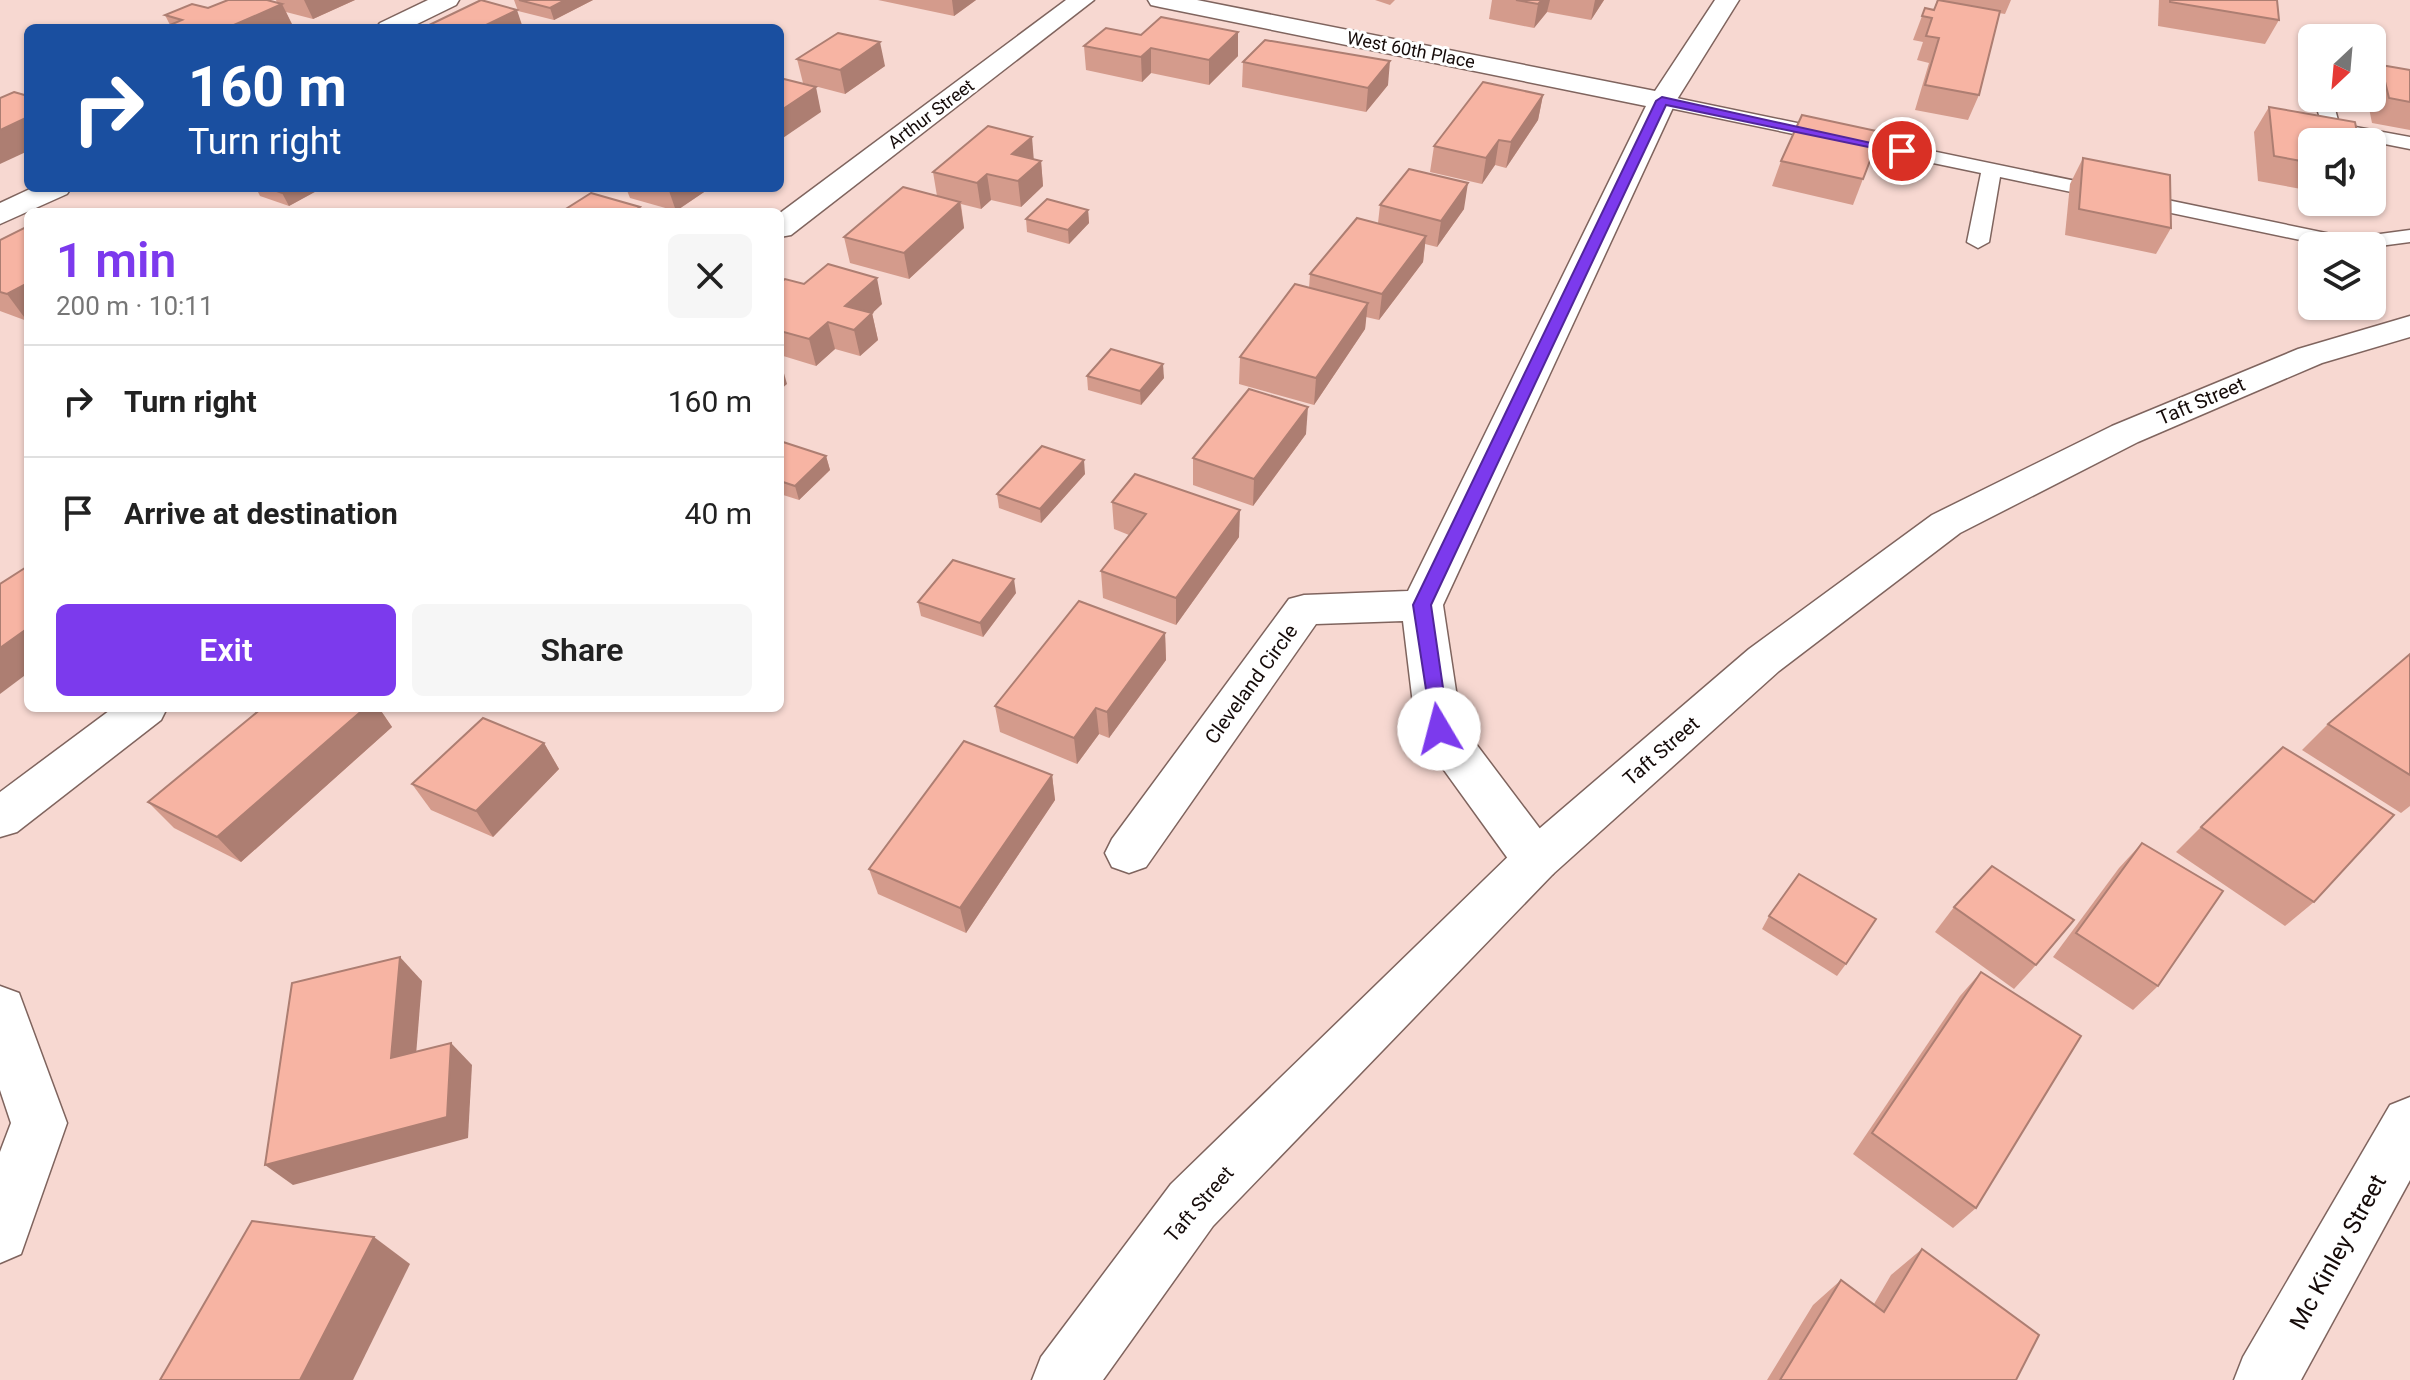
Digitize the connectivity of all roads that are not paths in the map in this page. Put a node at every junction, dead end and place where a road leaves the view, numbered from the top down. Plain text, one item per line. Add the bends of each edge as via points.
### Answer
1 (447, 0) edge
2 (1082, 0) edge
3 (1160, 0) edge
4 (1727, 0) edge
5 (397, 24) edge
6 (1662, 101) junction
7 (2327, 112) edge
8 (2410, 143) edge
9 (1992, 169) junction
10 (48, 192) edge
11 (0, 215) edge
12 (784, 225) edge
13 (2410, 236) edge
14 (1978, 242) dead end
15 (2410, 326) edge
16 (1422, 605) junction
17 (140, 712) edge
18 (0, 818) edge
19 (1129, 853) dead end
20 (1536, 860) junction
21 (0, 1010) edge
22 (2410, 1124) edge
23 (0, 1233) edge
24 (1064, 1380) edge
25 (2266, 1380) edge

1 - 5 street
2 - 12 street, Arthur Street
3 - 6 street, West 60th Place
4 - 6 street
6 - 9 lane
6 - 16 street
7 - 8 lane via 2331,128
9 - 13 lane via 2350,244
9 - 14 lane
10 - 11 street
15 - 20 street, Taft Street via 2310,356 2125,434 1946,524 1764,660
16 - 19 street, Cleveland Circle via 1304,610
16 - 20 street via 1439,729
17 - 18 street
20 - 24 street, Taft Street via 1192,1205
21 - 23 street via 39,1123
22 - 25 street, Mc Kinley Street

